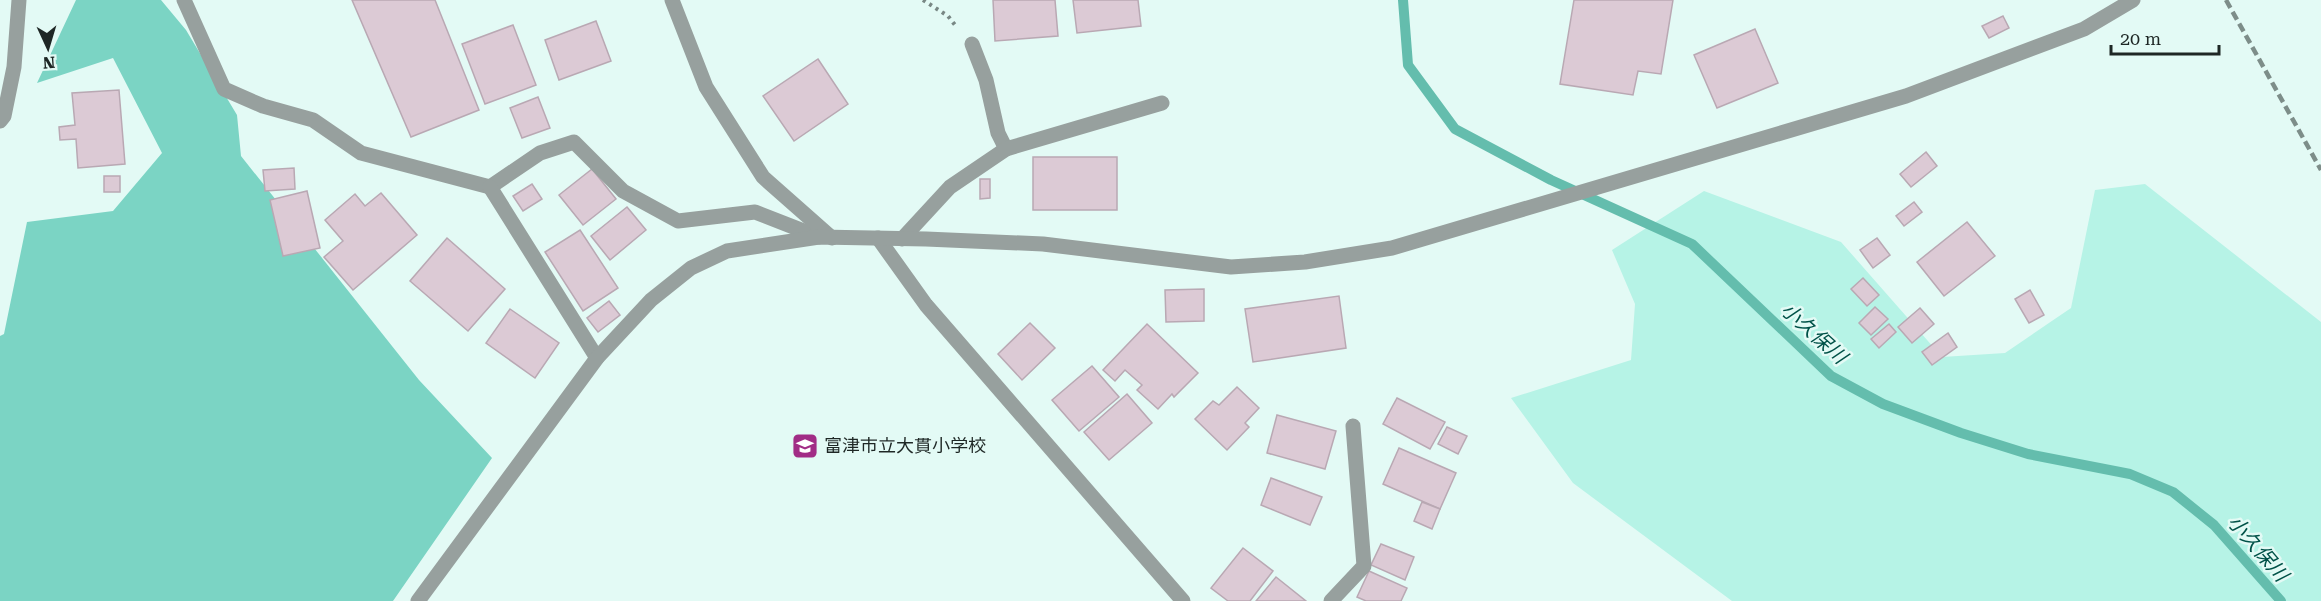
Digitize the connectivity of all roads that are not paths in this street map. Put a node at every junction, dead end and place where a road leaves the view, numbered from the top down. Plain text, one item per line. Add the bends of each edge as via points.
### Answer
1 (19, 0) edge
2 (184, 0) edge
3 (672, 0) edge
4 (2133, 0) edge
5 (972, 44) road end
6 (1162, 103) dead end
7 (0, 121) edge
8 (1006, 149) junction
9 (490, 187) junction
10 (826, 238) junction
11 (878, 238) junction
12 (902, 239) junction
13 (597, 358) junction
14 (1353, 426) dead end
15 (418, 601) edge
16 (1183, 601) edge
17 (1331, 601) edge

1 - 7 street via 14,67
2 - 9 street via 224,89 263,106 313,120 361,153
3 - 10 street via 706,87 763,177
4 - 12 street via 2084,29 1906,96 1392,248 1305,262 1231,267 1043,244
5 - 8 street
6 - 8 street
8 - 12 street via 950,187
9 - 10 street via 540,153 574,142 623,191 678,221 755,212
9 - 13 street
10 - 11 street
10 - 13 street via 727,251 691,268 651,300
11 - 12 street
11 - 16 street via 926,305
13 - 15 street
14 - 17 street via 1364,566

